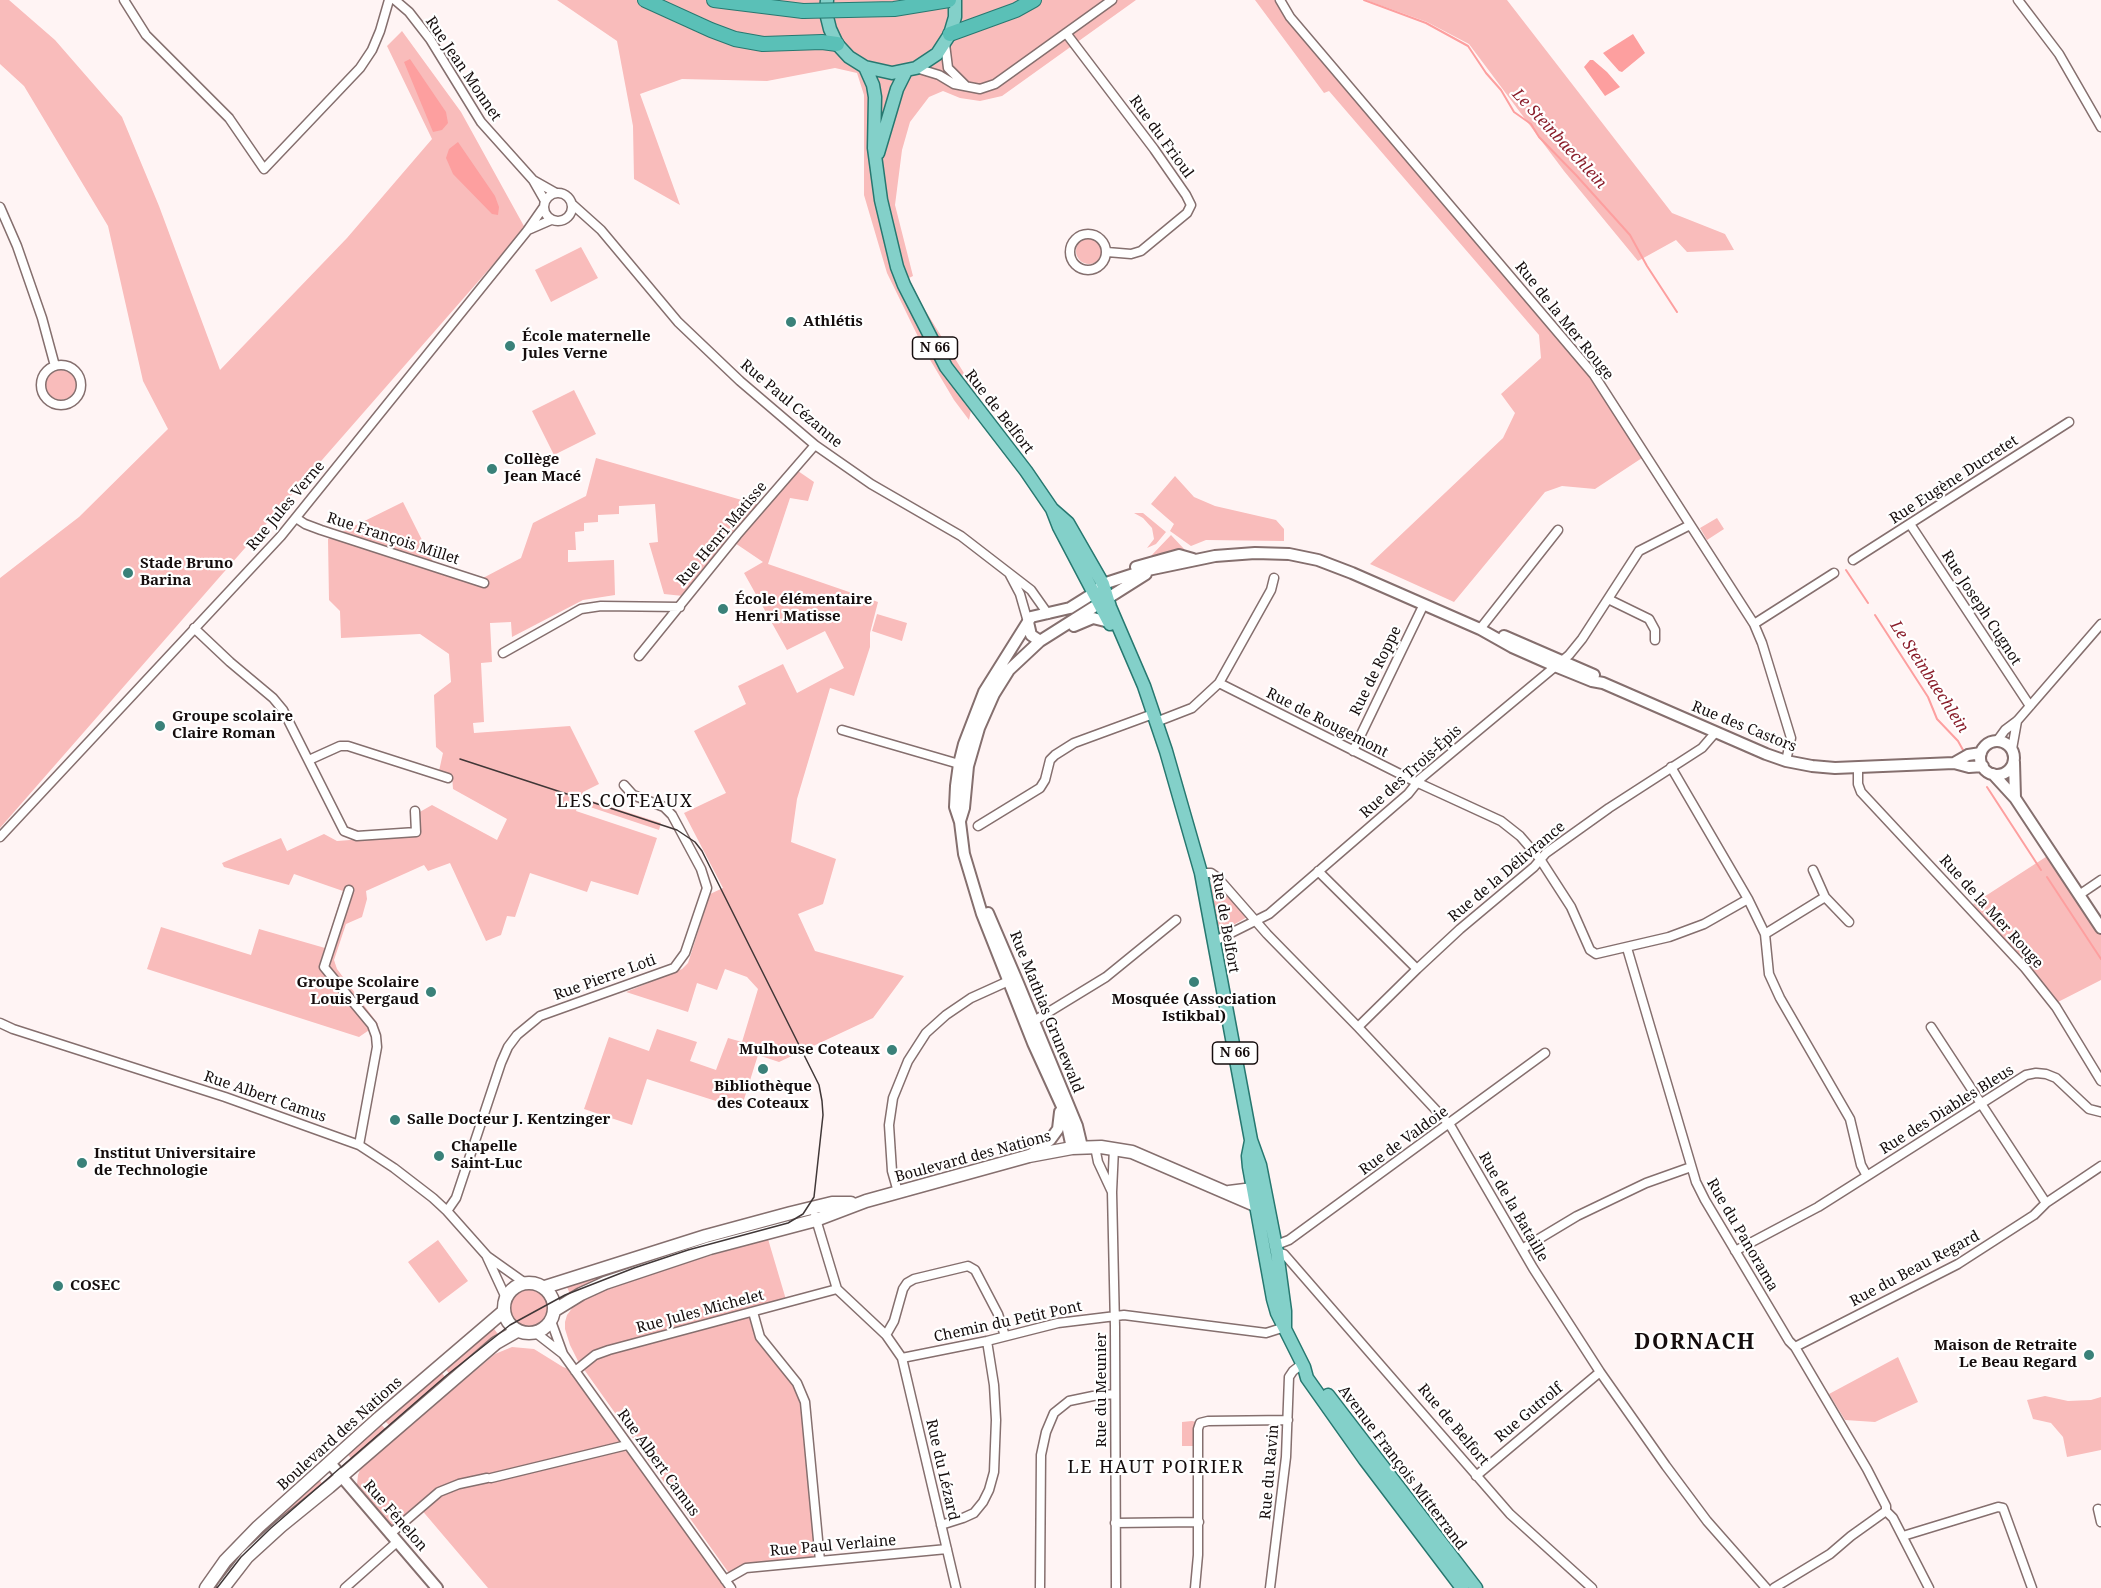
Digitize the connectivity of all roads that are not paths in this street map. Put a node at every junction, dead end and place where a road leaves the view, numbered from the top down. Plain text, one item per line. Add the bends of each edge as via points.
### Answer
1 (124, 0) edge
2 (389, 0) edge
3 (395, 0) edge
4 (645, 0) edge
5 (714, 0) edge
6 (827, 0) edge
7 (949, 0) edge
8 (955, 0) edge
9 (1034, 0) edge
10 (1112, 0) edge
11 (1280, 0) edge
12 (2018, 0) edge
13 (1066, 33) junction
14 (948, 39) junction
15 (837, 44) junction
16 (865, 67) junction
17 (911, 70) junction
18 (966, 86) junction
19 (2101, 127) edge
20 (876, 160) junction
21 (533, 180) junction
22 (556, 193) junction
23 (572, 204) junction
24 (544, 205) junction
25 (0, 207) edge
26 (551, 220) junction
27 (565, 220) junction
28 (587, 220) junction
29 (527, 231) junction
30 (1107, 252) junction
31 (55, 366) junction
32 (2069, 422) dead end
33 (815, 445) junction
34 (1052, 509) junction
35 (296, 518) junction
36 (1910, 524) junction
37 (1690, 525) junction
38 (1558, 530) dead end
39 (1193, 560) junction
40 (1853, 560) dead end
41 (1008, 572) junction
42 (1834, 573) dead end
43 (1274, 579) dead end
44 (484, 583) dead end
45 (1100, 591) junction
46 (1608, 599) junction
47 (1424, 604) junction
48 (680, 607) junction
49 (1048, 614) junction
50 (1028, 622) junction
51 (1109, 622) junction
52 (1754, 624) junction
53 (2101, 624) edge
54 (1065, 625) junction
55 (194, 628) junction
56 (1480, 629) junction
57 (1045, 638) junction
58 (1655, 640) dead end
59 (503, 653) dead end
60 (639, 656) dead end
61 (1559, 663) junction
62 (1219, 683) junction
63 (2030, 706) junction
64 (1155, 718) junction
65 (2017, 721) junction
66 (842, 730) dead end
67 (1715, 733) junction
68 (1997, 741) junction
69 (2012, 749) junction
70 (1353, 751) junction
71 (1981, 753) junction
72 (309, 760) junction
73 (1786, 762) junction
74 (2014, 762) junction
75 (1954, 763) junction
76 (963, 765) junction
77 (1983, 766) junction
78 (1671, 767) junction
79 (1858, 768) junction
80 (1993, 774) junction
81 (448, 778) dead end
82 (1418, 783) junction
83 (624, 785) dead end
84 (2014, 798) junction
85 (415, 811) dead end
86 (978, 826) dead end
87 (0, 837) edge
88 (1540, 859) junction
89 (1813, 870) dead end
90 (1318, 872) junction
91 (1201, 873) junction
92 (2101, 880) edge
93 (349, 890) dead end
94 (2079, 895) junction
95 (1824, 897) junction
96 (1748, 899) junction
97 (1256, 919) junction
98 (1176, 920) dead end
99 (1849, 922) dead end
100 (2101, 928) edge
101 (1765, 934) junction
102 (1213, 942) junction
103 (1627, 948) junction
104 (1417, 969) junction
105 (1012, 980) junction
106 (1034, 1021) junction
107 (0, 1023) edge
108 (1358, 1027) junction
109 (1930, 1028) dead end
110 (1545, 1053) dead end
111 (2101, 1081) edge
112 (1058, 1100) junction
113 (1979, 1104) junction
114 (2101, 1112) edge
115 (1450, 1125) junction
116 (1251, 1140) junction
117 (359, 1145) junction
118 (1083, 1147) junction
119 (1114, 1148) junction
120 (1029, 1156) junction
121 (2101, 1166) edge
122 (1690, 1167) junction
123 (1867, 1176) junction
124 (1253, 1189) junction
125 (898, 1192) junction
126 (1112, 1192) junction
127 (1229, 1192) junction
128 (1265, 1196) junction
129 (861, 1202) junction
130 (2046, 1203) junction
131 (1255, 1205) junction
132 (814, 1206) junction
133 (447, 1211) junction
134 (816, 1220) junction
135 (1276, 1249) junction
136 (1521, 1249) junction
137 (1735, 1251) junction
138 (487, 1256) junction
139 (1265, 1262) junction
140 (1300, 1273) junction
141 (1279, 1274) junction
142 (525, 1282) junction
143 (545, 1287) junction
144 (837, 1289) junction
145 (506, 1298) junction
146 (504, 1311) junction
147 (753, 1312) junction
148 (553, 1315) junction
149 (1114, 1316) junction
150 (1285, 1327) junction
151 (517, 1330) junction
152 (536, 1333) junction
153 (886, 1335) junction
154 (1005, 1336) junction
155 (987, 1341) junction
156 (1796, 1347) junction
157 (563, 1354) junction
158 (902, 1358) junction
159 (1303, 1365) junction
160 (575, 1371) junction
161 (1600, 1372) junction
162 (1115, 1394) junction
163 (1288, 1420) junction
164 (627, 1445) junction
165 (330, 1463) junction
166 (341, 1476) junction
167 (1476, 1476) junction
168 (2098, 1509) dead end
169 (1886, 1511) junction
170 (1199, 1522) junction
171 (2101, 1522) edge
172 (1115, 1523) junction
173 (941, 1525) junction
174 (1903, 1536) junction
175 (394, 1538) junction
176 (947, 1549) junction
177 (820, 1561) junction
178 (725, 1580) junction
179 (206, 1588) edge
180 (223, 1588) edge
181 (345, 1588) edge
182 (437, 1588) edge
183 (730, 1588) edge
184 (956, 1588) edge
185 (1040, 1588) edge
186 (1116, 1588) edge
187 (1195, 1588) edge
188 (1270, 1588) edge
189 (1462, 1588) edge
190 (1476, 1588) edge
191 (1592, 1588) edge
192 (1766, 1588) edge
193 (1777, 1588) edge
194 (1929, 1588) edge
195 (2032, 1588) edge

1 - 2 street via 146,35 229,118 264,169 360,68 372,50
3 - 21 street, Rue Jean Monnet via 430,39 481,122
4 - 15 highway via 735,39 763,44
5 - 7 highway, bridge via 803,11 894,9
6 - 15 main road via 826,13
8 - 14 main road via 955,17
9 - 14 highway
10 - 13 street
11 - 37 street, Rue de la Mer Rouge via 1297,25 1594,375
12 - 19 street via 2059,54
13 - 18 street via 996,84
13 - 30 street, Rue du Frioul via 1191,205 1187,213 1141,251
14 - 17 main road via 937,54
14 - 18 street via 948,68
15 - 16 main road
16 - 17 main road via 892,73
16 - 20 main road, Rue de Belfort / N 66 via 875,97
17 - 18 street via 939,75
17 - 20 main road, Rue de Belfort / N 66 via 897,89
20 - 34 main road, Rue de Belfort / N 66 via 880,200 897,267 918,317 946,367
21 - 22 street, Rue Jean Monnet
21 - 24 street, Rue Jean Monnet
22 - 23 street via 566,195
22 - 24 street via 549,195
23 - 27 street
23 - 28 street, Rue Paul Cézanne
24 - 26 street
24 - 29 street, Rue Jules Verne
25 - 31 street via 42,318
26 - 27 street
26 - 29 street, Rue Jules Verne
27 - 28 street
28 - 33 street, Rue Paul Cézanne via 601,230 678,322
29 - 35 street, Rue Jules Verne
30 - 30 street via 1103,241 1089,233 1074,240 1070,251 1073,262 1089,270 1103,262
31 - 31 street via 42,378 41,390 52,403 69,404 81,389 79,376 69,366
32 - 36 street, Rue Eugène Ducretet
33 - 41 street, Rue Paul Cézanne via 871,484 961,536
33 - 48 street, Rue Henri Matisse
34 - 45 main road, Rue de Belfort / N 66 via 1059,527
34 - 45 main road, Rue de Belfort / N 66 via 1068,523
35 - 44 street, Rue François Millet via 315,528
35 - 55 street, Rue Jules Verne
36 - 40 street, Rue Eugène Ducretet
36 - 63 street, Rue Joseph Cugnot
37 - 46 street, Rue des Trois-Épis via 1639,551
37 - 52 street, Rue de la Mer Rouge
38 - 56 street
39 - 45 street, Rue des Castors via 1151,570
39 - 45 street via 1179,555 1146,563 1106,578
39 - 47 street, Rue des Castors via 1255,553 1289,554 1318,560
41 - 49 street, Rue Paul Cézanne via 1031,590
41 - 50 street, Rue Paul Cézanne
42 - 52 street
43 - 62 street
45 - 49 street via 1070,608
45 - 51 main road, Rue de Belfort / N 66
45 - 54 street, Rue Mathias Grunewald
45 - 64 main road, Rue de Belfort / N 66
46 - 58 street via 1649,619 1656,630
46 - 61 street, Rue des Trois-Épis via 1582,639
47 - 56 street, Rue des Castors
47 - 70 street, Rue de Roppe
48 - 59 street, Rue Henri Matisse via 581,609
48 - 60 street
49 - 50 street via 1031,617
49 - 57 street via 1050,627
50 - 57 street via 1031,635
50 - 76 street, Rue Mathias Grunewald via 984,692
51 - 54 street, Rue Mathias Grunewald via 1095,618
51 - 64 main road, Rue de Belfort / N 66
52 - 73 street, Rue de la Mer Rouge via 1791,738
53 - 63 street
54 - 57 street, Rue Mathias Grunewald
55 - 72 street via 276,702
55 - 87 street, Rue Jules Verne
56 - 61 street, Rue des Castors via 1512,647
57 - 76 street, Rue Mathias Grunewald via 1009,670 994,694
61 - 67 street, Rue des Castors
61 - 82 street, Rue des Trois-Épis
62 - 64 street via 1192,708
62 - 70 street, Rue de Rougemont
63 - 65 street
64 - 86 street via 1074,743 1054,755 1040,788
64 - 91 main road, Rue de Belfort / N 66
65 - 68 street
65 - 69 street
66 - 76 street
67 - 73 street, Rue des Castors
67 - 78 street, Rue de la Délivrance via 1702,748
68 - 69 street
68 - 71 street via 1985,746
69 - 74 street
70 - 82 street, Rue de Rougemont
71 - 75 street, Rue des Castors
71 - 77 street
72 - 81 street via 348,746
72 - 85 street via 340,825 352,836 416,832
73 - 79 street, Rue des Castors
74 - 80 street via 2006,772
74 - 84 street
75 - 77 street, Rue des Castors
75 - 79 street, Rue des Castors
76 - 105 street, Rue Mathias Grunewald via 964,808 960,822 964,854
77 - 80 street
78 - 88 street, Rue de la Délivrance
78 - 96 street
79 - 111 street, Rue de la Mer Rouge via 1861,792 2025,968 2056,1007
80 - 84 street
82 - 88 street, Rue de Rougemont via 1501,821
82 - 90 street, Rue des Trois-Épis
83 - 133 street, Rue Pierre Loti via 633,795 672,814 701,869 707,888 686,953 674,968 540,1016 517,1035 501,1063 456,1198
84 - 94 street
88 - 103 street, Rue de Rougemont via 1571,907 1590,950 1596,954
88 - 104 street, Rue de la Délivrance
89 - 95 street
90 - 97 street, Rue des Trois-Épis via 1269,914
90 - 104 street
91 - 97 street, Rue de la Bataille via 1218,878
91 - 102 main road, Rue de Belfort / N 66
92 - 94 street
93 - 117 street via 324,967 372,1025 376,1036
94 - 100 street
95 - 99 street
95 - 101 street
96 - 101 street
96 - 103 street via 1704,924
97 - 102 street, Rue des Trois-Épis
97 - 108 street, Rue de la Bataille
98 - 106 street via 1106,977
101 - 123 street via 1769,974 1850,1119
102 - 116 main road, Rue de Belfort / N 66
103 - 122 street, Rue du Panorama
104 - 108 street, Rue de la Délivrance
105 - 106 street, Rue Mathias Grunewald
105 - 112 street, Rue Mathias Grunewald
105 - 125 street via 971,998 946,1015 926,1033 908,1061 893,1098 889,1125 892,1171
106 - 118 street, Rue Mathias Grunewald
107 - 117 street, Rue Albert Camus via 225,1096
108 - 115 street, Rue de la Bataille
109 - 113 street
110 - 115 street, Rue de Valdoie
112 - 118 street, Rue Mathias Grunewald
112 - 120 street, Rue Mathias Grunewald via 1058,1130
113 - 114 street, Rue des Diables Bleus via 2026,1075 2036,1073 2056,1078 2090,1109
113 - 123 street, Rue des Diables Bleus
113 - 130 street
115 - 135 street, Rue de Valdoie
115 - 136 street, Rue de la Bataille
116 - 124 main road, Rue de Belfort / N 66 via 1248,1156
116 - 128 main road, Rue de Belfort / N 66
117 - 133 street, Rue Albert Camus
118 - 119 main road, Boulevard des Nations
118 - 120 main road, Boulevard des Nations
118 - 126 street, Rue du Meunier via 1098,1162
119 - 126 street, Rue du Meunier
119 - 127 main road, Boulevard des Nations via 1146,1156
120 - 125 main road, Boulevard des Nations
121 - 130 street, Rue du Beau Regard
122 - 136 street via 1576,1216
122 - 137 street, Rue du Panorama
123 - 137 street, Rue des Diables Bleus
124 - 127 main road
124 - 128 main road
124 - 131 main road, Rue de Belfort / N 66
125 - 129 main road, Boulevard des Nations
126 - 149 street, Rue du Meunier
127 - 131 main road, Boulevard des Nations
128 - 131 main road
128 - 135 main road, Rue de Belfort / N 66
129 - 132 main road, Boulevard des Nations
129 - 134 main road, Boulevard des Nations
130 - 156 street, Rue du Beau Regard via 2034,1215 1958,1264
131 - 139 main road, Rue de Belfort / N 66
132 - 134 street
132 - 143 main road, Boulevard des Nations
133 - 138 street, Rue Albert Camus
134 - 144 street
134 - 148 main road, Boulevard des Nations via 634,1272 581,1294
135 - 140 street, Rue de Belfort
135 - 141 main road, Rue de Belfort / N 66
136 - 161 street, Rue de la Bataille
137 - 156 street, Rue du Panorama
138 - 142 street, Rue Albert Camus
138 - 145 street, Rue Albert Camus
139 - 141 street
139 - 150 main road, Avenue François Mitterrand via 1277,1313
140 - 141 street
140 - 167 street, Rue de Belfort
141 - 150 main road, Avenue François Mitterrand
142 - 143 main road
142 - 145 main road via 513,1288
143 - 148 main road via 552,1296
144 - 147 street, Rue Jules Michelet
144 - 153 street
145 - 146 main road
146 - 151 main road
146 - 165 main road, Boulevard des Nations
147 - 160 street, Rue Jules Michelet via 609,1350 595,1355
147 - 177 street via 760,1337 797,1383 805,1402
148 - 152 main road via 544,1329
148 - 157 street, Rue Albert Camus
149 - 150 street, Chemin du Petit Pont via 1266,1333
149 - 154 street, Chemin du Petit Pont via 1058,1323
149 - 162 street, Rue du Meunier
150 - 159 main road, Avenue François Mitterrand
151 - 152 main road
151 - 166 main road, Boulevard des Nations via 496,1343
152 - 157 street, Rue Albert Camus
153 - 154 street via 907,1283 968,1266 975,1270
153 - 158 street
154 - 155 street, Chemin du Petit Pont
155 - 158 street, Chemin du Petit Pont
155 - 173 street via 996,1420 989,1490 974,1513
156 - 169 street, Rue du Panorama via 1867,1469
157 - 160 street, Rue Albert Camus
158 - 173 street, Rue du Lézard
159 - 163 street, Rue du Ravin via 1289,1377
159 - 189 main road, Avenue François Mitterrand via 1307,1378 1365,1460
159 - 190 main road, Avenue François Mitterrand
160 - 164 street, Rue Albert Camus
161 - 167 street, Rue Gutrolf
161 - 192 street, Rue de la Bataille via 1707,1521
162 - 172 street, Rue du Meunier
162 - 185 street via 1069,1401 1054,1413 1046,1432 1041,1455
163 - 170 street via 1200,1423
163 - 188 street, Rue du Ravin
164 - 175 street via 459,1484 439,1492
164 - 178 street, Rue Albert Camus
165 - 166 street, Rue Fénelon
165 - 179 main road, Boulevard des Nations via 237,1548
166 - 175 street, Rue Fénelon
166 - 180 main road, Boulevard des Nations via 258,1546
167 - 191 street, Rue de Belfort via 1510,1514
168 - 171 street
169 - 174 street, Rue du Panorama
169 - 193 street
170 - 172 street
170 - 187 street
172 - 186 street, Rue du Meunier
173 - 176 street, Rue du Lézard
174 - 194 street, Rue du Panorama
174 - 195 street via 2003,1508
175 - 181 street
175 - 182 street, Rue Fénelon
176 - 177 street, Rue Paul Verlaine
176 - 184 street, Rue du Lézard
177 - 178 street, Rue Paul Verlaine via 746,1568
178 - 183 street, Rue Albert Camus

